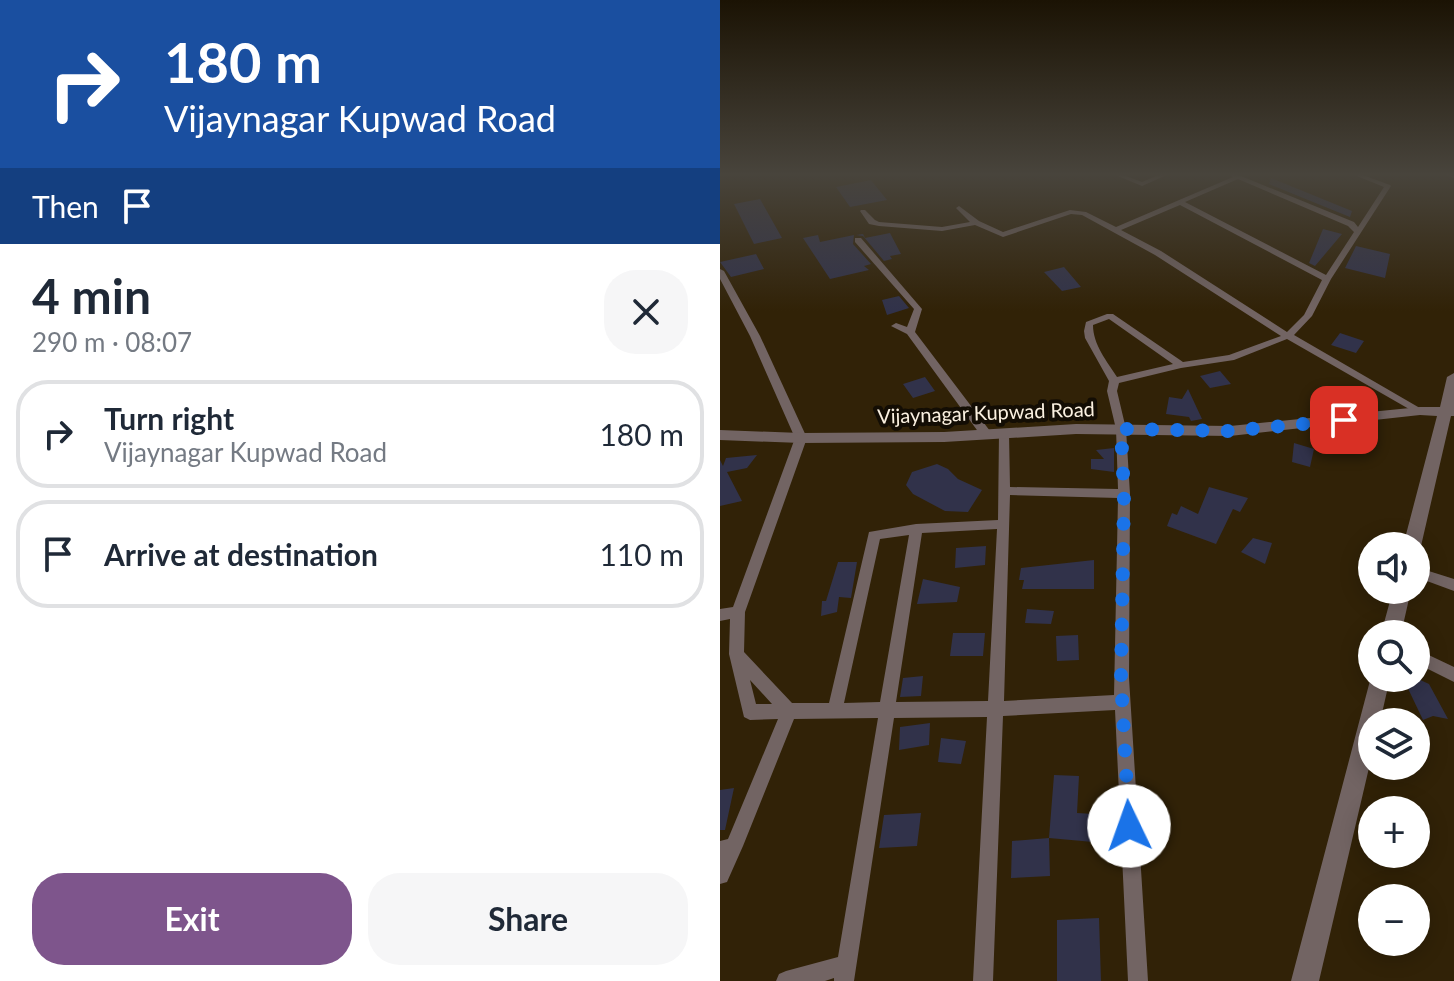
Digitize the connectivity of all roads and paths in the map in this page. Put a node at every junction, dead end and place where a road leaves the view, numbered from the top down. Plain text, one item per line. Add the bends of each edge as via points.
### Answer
1 (870, 220) edge
2 (972, 220) edge
3 (1051, 220) edge
4 (1094, 220) edge
5 (1139, 220) edge
6 (1214, 220) edge
7 (1341, 220) edge
8 (1366, 220) edge
9 (976, 223) junction
10 (1115, 230) junction
11 (1358, 232) junction
12 (858, 240) dead end
13 (720, 271) edge
14 (1327, 279) junction
15 (896, 326) dead end
16 (910, 332) junction
17 (1288, 336) junction
18 (1181, 365) junction
19 (1454, 377) edge
20 (1114, 381) junction
21 (1420, 411) junction
22 (1450, 413) edge
23 (1121, 429) junction
24 (1004, 433) junction
25 (986, 434) junction
26 (720, 435) edge
27 (801, 438) junction
28 (1004, 491) junction
29 (1124, 494) junction
30 (1004, 524) junction
31 (916, 529) junction
32 (1416, 532) edge
33 (1430, 577) edge
34 (1454, 585) edge
35 (738, 612) junction
36 (720, 615) edge
37 (736, 654) junction
38 (1430, 663) edge
39 (1454, 675) edge
40 (1377, 692) edge
41 (1122, 702) junction
42 (994, 709) junction
43 (835, 710) junction
44 (789, 711) junction
45 (885, 711) junction
46 (727, 848) edge
47 (720, 875) edge
48 (845, 973) edge
49 (786, 981) edge
50 (983, 981) edge
51 (1138, 981) edge
52 (1305, 981) edge

1 - 9 street via 942,229
2 - 9 street
3 - 9 street via 1009,235
4 - 10 street
5 - 10 street
6 - 14 street
7 - 11 street
8 - 11 street
10 - 17 street
11 - 14 street
12 - 16 street via 918,309
13 - 27 street
14 - 17 street via 1308,316
15 - 16 street
16 - 25 street
17 - 18 street via 1231,358
17 - 21 street
18 - 20 street
18 - 20 street via 1110,316 1087,329
19 - 22 street
20 - 23 street
21 - 22 street, Vijaynagar Kupwad Road
21 - 23 street, Vijaynagar Kupwad Road via 1230,431
22 - 32 street
23 - 24 street, Vijaynagar Kupwad Road
23 - 29 street
24 - 25 street, Vijaynagar Kupwad Road
24 - 28 street
25 - 27 street, Vijaynagar Kupwad Road
26 - 27 street, Vijaynagar Kupwad Road
27 - 35 street
28 - 29 street
28 - 30 street
29 - 41 street
30 - 31 street
30 - 42 street
31 - 43 street via 874,535
31 - 45 street
33 - 34 street
35 - 36 street
35 - 37 street
37 - 44 street
37 - 44 street via 750,712
38 - 39 street
40 - 52 street
41 - 42 street
41 - 51 street
42 - 45 street
42 - 50 street
43 - 44 street
43 - 45 street
44 - 46 street
45 - 48 street
46 - 47 street
48 - 49 street

